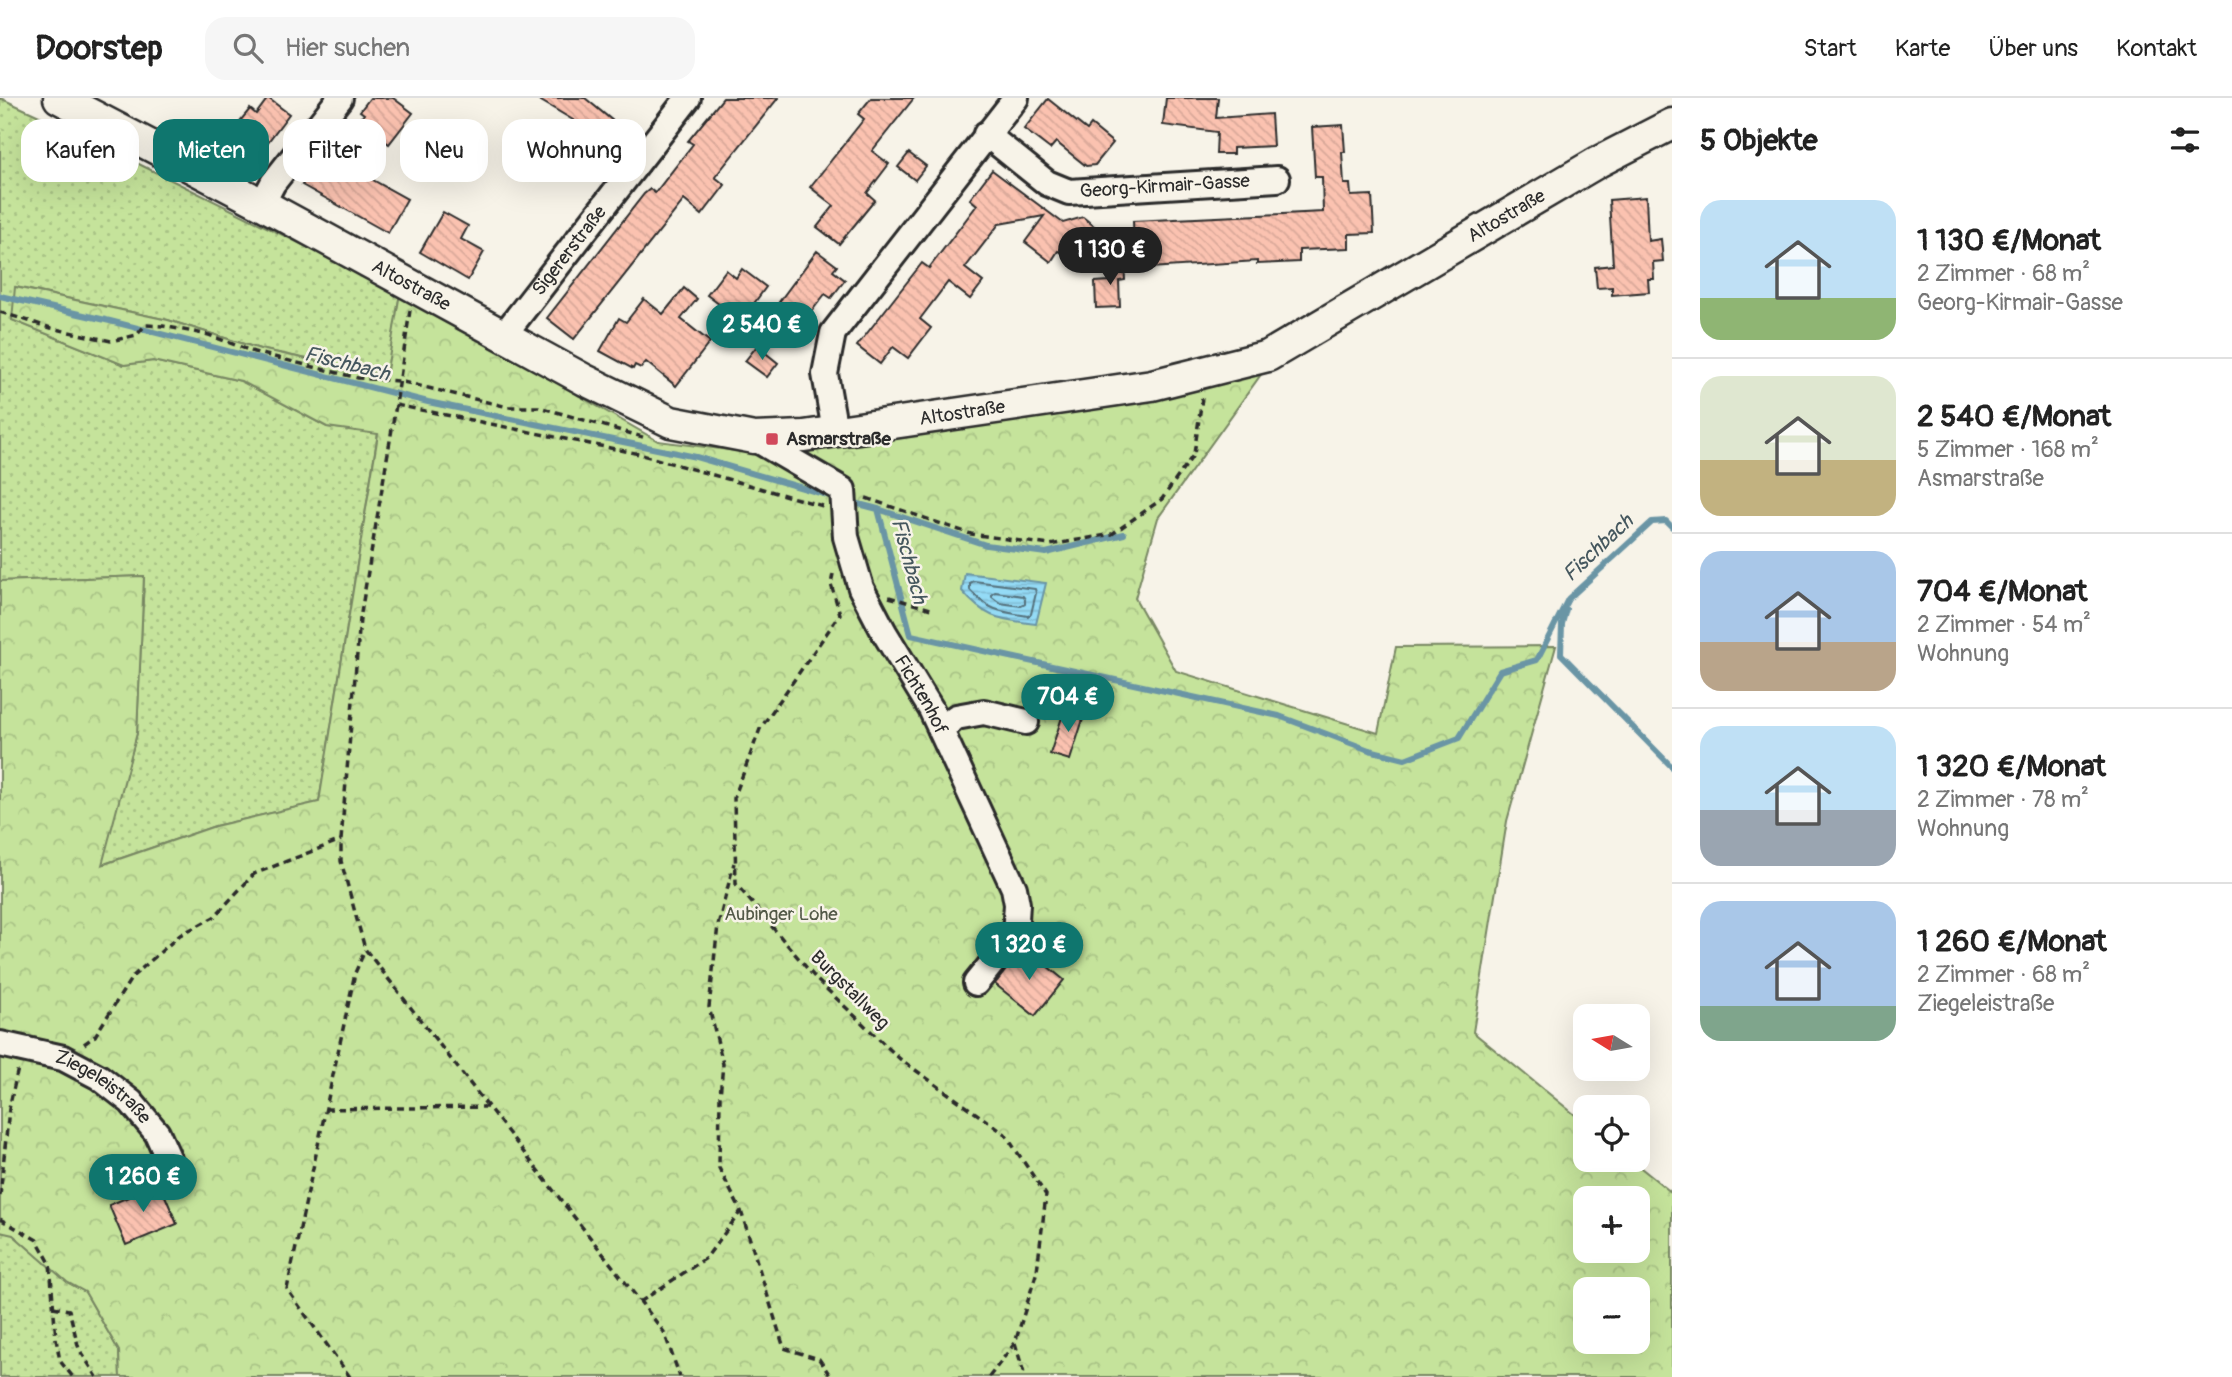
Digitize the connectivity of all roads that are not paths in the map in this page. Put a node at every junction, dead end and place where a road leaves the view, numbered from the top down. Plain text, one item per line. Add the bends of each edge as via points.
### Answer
1 (59, 98) edge
2 (340, 98) edge
3 (688, 98) edge
4 (1016, 98) edge
5 (1672, 124) edge
6 (986, 134) junction
7 (1278, 179) dead end
8 (262, 204) junction
9 (503, 336) junction
10 (835, 431) junction
11 (754, 438) junction
12 (1027, 722) dead end
13 (941, 730) junction
14 (975, 983) dead end
15 (11, 1047) edge
16 (174, 1171) dead end

1 - 8 main road, Altostraße
2 - 8 street via 273,183
3 - 9 street, Sigererstraße
4 - 6 street
5 - 10 main road, Altostraße via 1598,162 1268,356 1152,385
6 - 7 street, Georg-Kirmair-Gasse via 1047,183 1069,192
6 - 10 street via 833,333 825,374
8 - 9 main road, Altostraße
9 - 11 main road, Altostraße via 671,422
10 - 11 main road, Altostraße
11 - 13 street, Fichtenhof via 843,501 846,537 861,588
12 - 13 street via 984,712 956,717
13 - 14 street, Fichtenhof via 1014,888 1017,904 1015,935
15 - 16 street, Ziegeleistraße via 63,1058 99,1077 131,1102 157,1133

